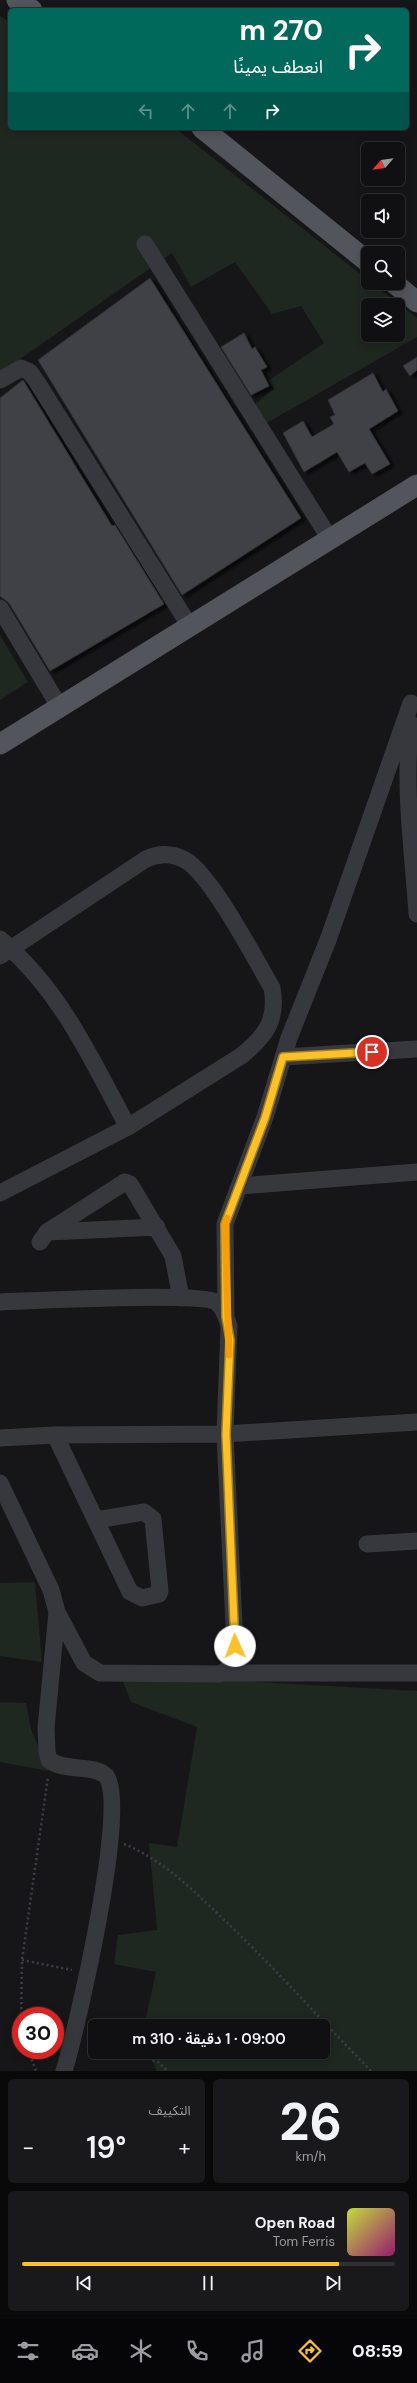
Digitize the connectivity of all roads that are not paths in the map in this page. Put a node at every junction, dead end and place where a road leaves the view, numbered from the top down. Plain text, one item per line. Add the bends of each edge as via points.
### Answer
1 (17, 0) edge
2 (29, 8) edge
3 (204, 130) edge
4 (145, 244) dead end
5 (361, 256) edge
6 (402, 290) edge
7 (417, 302) edge
8 (0, 380) edge
9 (417, 485) edge
10 (330, 539) junction
11 (0, 608) edge
12 (189, 625) junction
13 (414, 702) edge
14 (59, 706) junction
15 (0, 744) edge
16 (413, 814) edge
17 (417, 914) edge
18 (4, 948) edge
19 (417, 1049) edge
20 (283, 1057) junction
21 (128, 1127) junction
22 (417, 1172) edge
23 (240, 1186) junction
24 (0, 1193) edge
25 (157, 1228) junction
26 (181, 1298) junction
27 (0, 1302) edge
28 (226, 1317) junction
29 (417, 1422) edge
30 (226, 1434) junction
31 (55, 1435) junction
32 (0, 1438) edge
33 (0, 1483) edge
34 (96, 1520) junction
35 (417, 1541) edge
36 (368, 1544) dead end
37 (57, 1612) junction
38 (223, 1673) junction
39 (417, 1673) edge
40 (64, 2071) edge

1 - 2 main road
3 - 5 main road
4 - 10 street
6 - 7 main road
8 - 12 street via 20,368 30,372
9 - 10 main road
10 - 12 main road
11 - 14 street
12 - 14 main road
13 - 16 street via 408,759
13 - 20 street
14 - 15 main road
16 - 17 street
18 - 21 street via 40,978 63,1009
18 - 21 street via 156,854 185,860 206,879 272,988 275,1004 272,1020 253,1047 241,1056
19 - 20 street
20 - 23 street via 265,1118
21 - 24 street
22 - 23 street
23 - 28 street via 225,1224
25 - 25 street via 44,1237 125,1182 130,1184
25 - 26 street via 173,1256
26 - 27 street
26 - 28 street via 214,1302 224,1310
28 - 30 street via 230,1340
29 - 30 street
30 - 31 street
30 - 38 street via 235,1646 231,1666
31 - 32 street
31 - 34 street
33 - 37 street via 51,1590
34 - 34 street via 130,1592 142,1598 159,1594 153,1519 150,1515 144,1512
35 - 36 street
37 - 38 street via 84,1663 100,1673
37 - 40 street via 46,1752 49,1760 58,1765 106,1775 111,1785 112,1799 110,1838 88,1973
38 - 39 street

